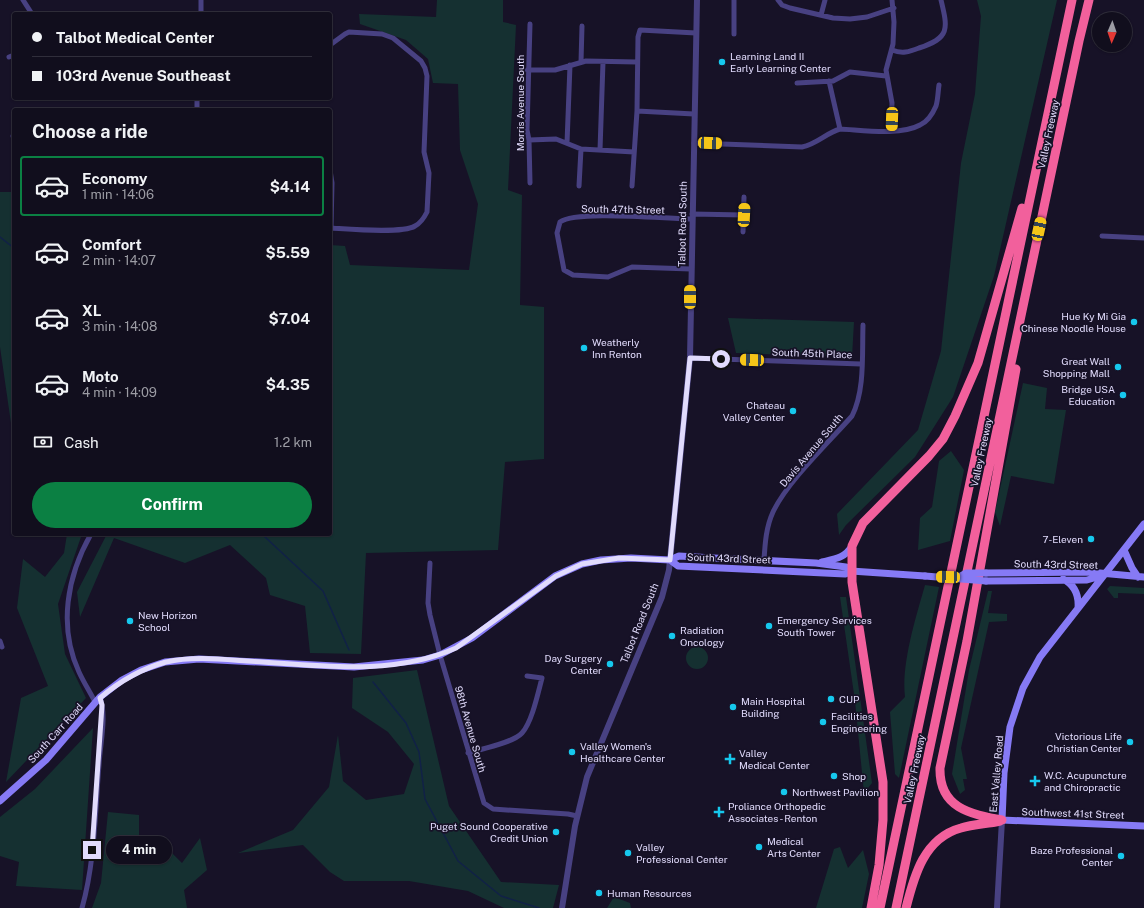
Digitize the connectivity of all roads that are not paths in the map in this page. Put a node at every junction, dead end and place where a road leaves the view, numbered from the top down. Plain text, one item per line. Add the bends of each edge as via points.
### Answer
1 (23, 0) edge
2 (201, 0) edge
3 (697, 0) edge
4 (734, 0) edge
5 (778, 0) edge
6 (825, 0) edge
7 (892, 0) edge
8 (941, 0) edge
9 (1072, 0) edge
10 (1076, 0) edge
11 (1089, 0) edge
12 (894, 8) junction
13 (31, 12) edge
14 (201, 12) edge
15 (821, 15) junction
16 (530, 24) dead end
17 (582, 26) dead end
18 (696, 33) junction
19 (734, 34) dead end
20 (332, 44) edge
21 (892, 50) junction
22 (581, 62) junction
23 (603, 62) junction
24 (637, 62) junction
25 (570, 65) junction
26 (527, 70) junction
27 (886, 76) junction
28 (829, 81) junction
29 (797, 82) dead end
30 (939, 85) dead end
31 (637, 111) junction
32 (694, 114) junction
33 (840, 129) junction
34 (891, 130) junction
35 (529, 140) junction
36 (567, 143) junction
37 (694, 143) junction
38 (581, 149) junction
39 (600, 150) junction
40 (634, 152) junction
41 (1038, 155) junction
42 (530, 183) dead end
43 (579, 186) dead end
44 (632, 186) dead end
45 (744, 197) dead end
46 (744, 215) junction
47 (692, 217) junction
48 (332, 228) edge
49 (743, 232) dead end
50 (1102, 236) dead end
51 (1144, 238) edge
52 (691, 269) junction
53 (863, 326) dead end
54 (1015, 342) junction
55 (690, 358) junction
56 (861, 364) junction
57 (1144, 524) edge
58 (90, 536) edge
59 (852, 546) junction
60 (1124, 550) junction
61 (670, 560) junction
62 (764, 560) junction
63 (430, 563) dead end
64 (816, 564) junction
65 (851, 571) junction
66 (1104, 575) junction
67 (986, 577) junction
68 (1141, 577) edge
69 (1063, 579) junction
70 (1078, 608) junction
71 (0, 641) edge
72 (2, 647) dead end
73 (440, 655) junction
74 (527, 676) dead end
75 (98, 700) junction
76 (468, 753) junction
77 (0, 801) edge
78 (577, 816) junction
79 (1002, 820) junction
80 (1144, 826) edge
81 (82, 908) edge
82 (562, 908) edge
83 (871, 908) edge
84 (880, 908) edge
85 (885, 908) edge
86 (896, 908) edge
87 (906, 908) edge
88 (997, 908) edge

1 - 13 street
2 - 14 street
3 - 18 street, Talbot Road South
4 - 19 street
5 - 15 street via 790,8
6 - 15 street
7 - 12 street
8 - 21 street via 945,23 941,38 935,43 908,52
9 - 41 highway, Valley Freeway
10 - 85 highway
11 - 54 highway, Valley Freeway via 1078,41
12 - 15 street via 858,19
12 - 21 street
16 - 26 street, Morris Avenue South
17 - 22 street
18 - 24 street via 640,30
18 - 32 street, Talbot Road South
20 - 48 street via 349,32 382,34 393,38 421,61 427,76 424,152 429,173 427,212 418,224 404,230
21 - 27 street
22 - 23 street
22 - 25 street
23 - 24 street
23 - 39 street
24 - 31 street
25 - 26 street via 546,71
25 - 36 street
26 - 35 street, Morris Avenue South
27 - 28 street via 850,72
27 - 34 street via 892,103
28 - 29 street
28 - 33 street
30 - 34 street via 937,105 927,121 913,128
31 - 32 street
31 - 40 street
32 - 37 street, Talbot Road South
33 - 34 street
33 - 37 street via 832,131 812,144 802,146
35 - 36 street via 556,139
35 - 42 street, Morris Avenue South
36 - 38 street
37 - 47 street, Talbot Road South
38 - 39 street
38 - 43 street
39 - 40 street
40 - 44 street
41 - 59 highway via 978,363 967,392 942,439 911,477 863,523
41 - 84 highway, Valley Freeway
45 - 46 street
46 - 47 street, South 47th Street
46 - 49 street
47 - 52 street, Talbot Road South
47 - 52 street, South 47th Street via 567,218 557,227 564,270 573,275 608,277 632,268
50 - 51 street
52 - 55 street, Talbot Road South
53 - 56 street, Davis Avenue South
54 - 79 highway via 1019,352 967,641 940,768 944,789 956,805 968,813
54 - 86 highway, Valley Freeway
55 - 56 street, South 45th Place
55 - 61 street, Talbot Road South
56 - 62 street, Davis Avenue South via 855,410 778,504 769,523
57 - 60 main road, East Valley Road
58 - 75 street via 72,576 68,592 69,635 79,672
59 - 64 main road via 839,558
59 - 65 highway
60 - 66 main road, East Valley Road
60 - 68 main road via 1127,559
61 - 62 main road, South 43rd Street via 679,556
61 - 65 main road, South 43rd Street via 678,566 845,574
61 - 73 main road, South Carr Road via 619,558 577,566 556,576 472,638
61 - 78 street, Talbot Road South via 662,597 591,766
62 - 64 main road, South 43rd Street
63 - 73 street, 98th Avenue South via 428,603
64 - 65 main road, South 43rd Street via 846,567
65 - 67 main road, South 43rd Street, bridge via 959,577 965,580
65 - 83 highway via 883,782 879,865
66 - 67 main road, South 43rd Street via 1089,572
66 - 68 main road
66 - 69 main road, South 43rd Street via 1087,580
66 - 70 main road, East Valley Road
67 - 69 main road, South 43rd Street
69 - 70 main road via 1071,584 1077,593
70 - 79 main road, East Valley Road via 1040,657 1018,700 1008,742
71 - 72 street
73 - 75 main road, South Carr Road via 408,662 354,667 224,659 181,660 141,670 122,680
73 - 76 street, 98th Avenue South
74 - 76 street via 542,678 527,726 522,734
75 - 77 main road, South Carr Road via 59,746 18,787
75 - 81 street via 102,705 92,850
76 - 78 street, 98th Avenue South via 486,806 493,809
78 - 82 street, Talbot Road South
79 - 80 main road, Southwest 41st Street
79 - 87 highway via 960,828 938,840 930,848 914,877
79 - 88 street, East Valley Road

